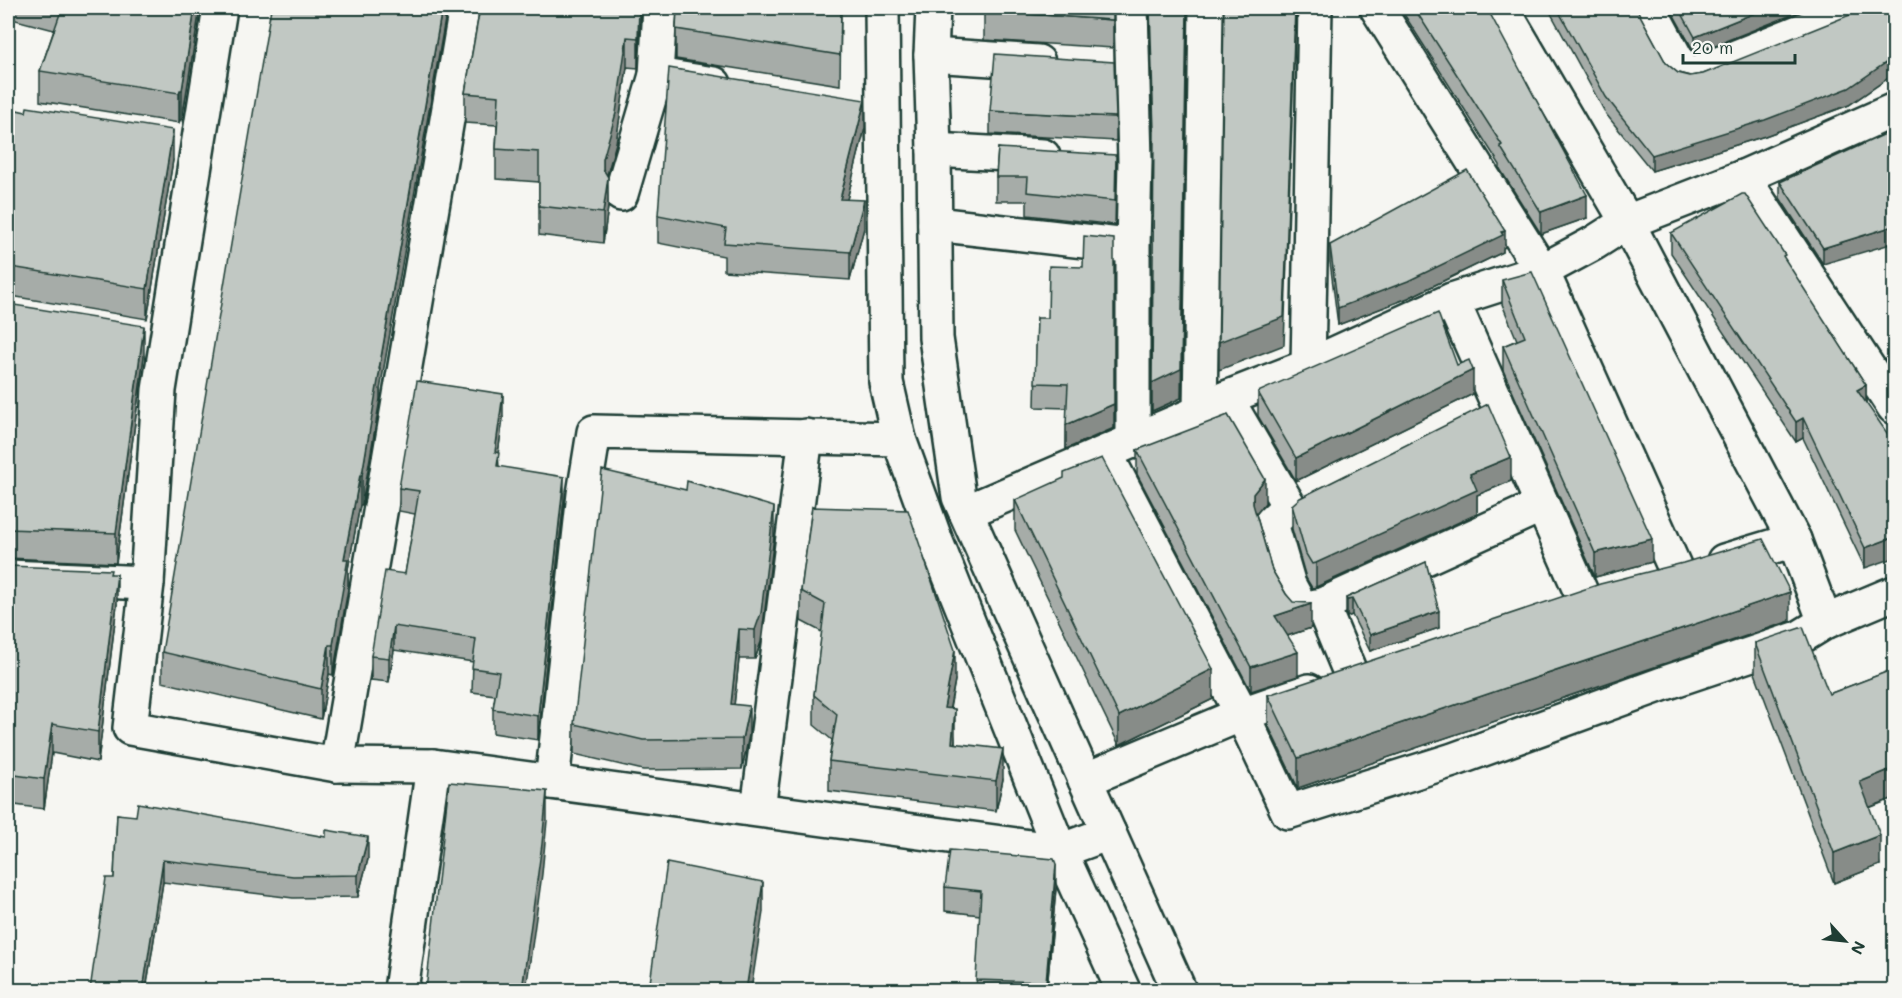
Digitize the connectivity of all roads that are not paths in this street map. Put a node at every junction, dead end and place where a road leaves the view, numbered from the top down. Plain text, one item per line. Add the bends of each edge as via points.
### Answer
1 (220, 8) edge
2 (466, 8) edge
3 (660, 8) edge
4 (882, 8) edge
5 (933, 8) edge
6 (1131, 8) edge
7 (1206, 8) edge
8 (1314, 8) edge
9 (1377, 8) edge
10 (1502, 8) edge
11 (1649, 8) edge
12 (1858, 8) edge
13 (931, 55) junction
14 (1073, 64) edge
15 (656, 75) junction
16 (747, 89) edge
17 (849, 105) edge
18 (1894, 110) edge
19 (883, 111) junction
20 (165, 139) edge
21 (198, 145) junction
22 (934, 150) junction
23 (1076, 158) edge
24 (1743, 177) junction
25 (621, 194) dead end
26 (1627, 222) junction
27 (935, 224) junction
28 (1133, 246) junction
29 (1542, 271) junction
30 (1452, 300) junction
31 (133, 335) edge
32 (167, 341) junction
33 (1308, 366) junction
34 (1213, 405) junction
35 (1894, 407) edge
36 (806, 436) junction
37 (899, 439) junction
38 (1119, 447) junction
39 (1320, 491) edge
40 (1542, 505) junction
41 (1289, 506) junction
42 (966, 512) junction
43 (1794, 540) junction
44 (1678, 575) junction
45 (8, 577) edge
46 (1647, 583) edge
47 (147, 584) junction
48 (1616, 591) edge
49 (1894, 594) edge
50 (1584, 599) junction
51 (1322, 604) junction
52 (1551, 610) edge
53 (1825, 622) junction
54 (1385, 666) edge
55 (1352, 677) junction
56 (1242, 714) junction
57 (336, 765) junction
58 (433, 766) junction
59 (1085, 780) junction
60 (552, 782) junction
61 (758, 809) junction
62 (1109, 833) junction
63 (1060, 851) junction
64 (401, 990) edge
65 (1123, 990) edge
66 (1179, 990) edge

1 - 21 street
2 - 57 street
3 - 15 street
4 - 19 street
5 - 13 street
6 - 28 street via 1120,67 1123,161
7 - 34 street
8 - 33 street
9 - 29 street
10 - 26 street
11 - 12 street via 1688,74
13 - 14 street
13 - 22 street
15 - 16 street
15 - 25 street
17 - 19 street
18 - 24 street
19 - 37 street via 886,382
20 - 21 street
21 - 32 street
22 - 23 street
22 - 27 street
24 - 26 street
24 - 35 street
26 - 29 street
26 - 43 street
27 - 28 street
27 - 42 street via 936,338 959,497
28 - 38 street
29 - 30 street
29 - 44 street
30 - 33 street
30 - 40 street via 1486,408
31 - 32 street
32 - 47 street via 159,390
33 - 34 street
34 - 38 street
34 - 41 street
36 - 37 street
36 - 60 street via 594,432
36 - 61 street
37 - 63 street
38 - 42 street
38 - 56 street
39 - 41 street
40 - 50 street
40 - 51 street
41 - 51 street via 1271,523 1289,585 1302,609
42 - 59 street
43 - 44 street
43 - 53 street
44 - 46 street
45 - 47 street
47 - 57 street via 130,728
48 - 50 street
49 - 53 street
50 - 52 street
51 - 55 street
53 - 56 street via 1798,638 1453,760 1288,812
54 - 55 street
55 - 56 street
56 - 59 street
57 - 58 street
58 - 60 street
58 - 64 street
59 - 62 street
60 - 61 street
61 - 63 street
62 - 63 street
62 - 66 street
63 - 65 street

